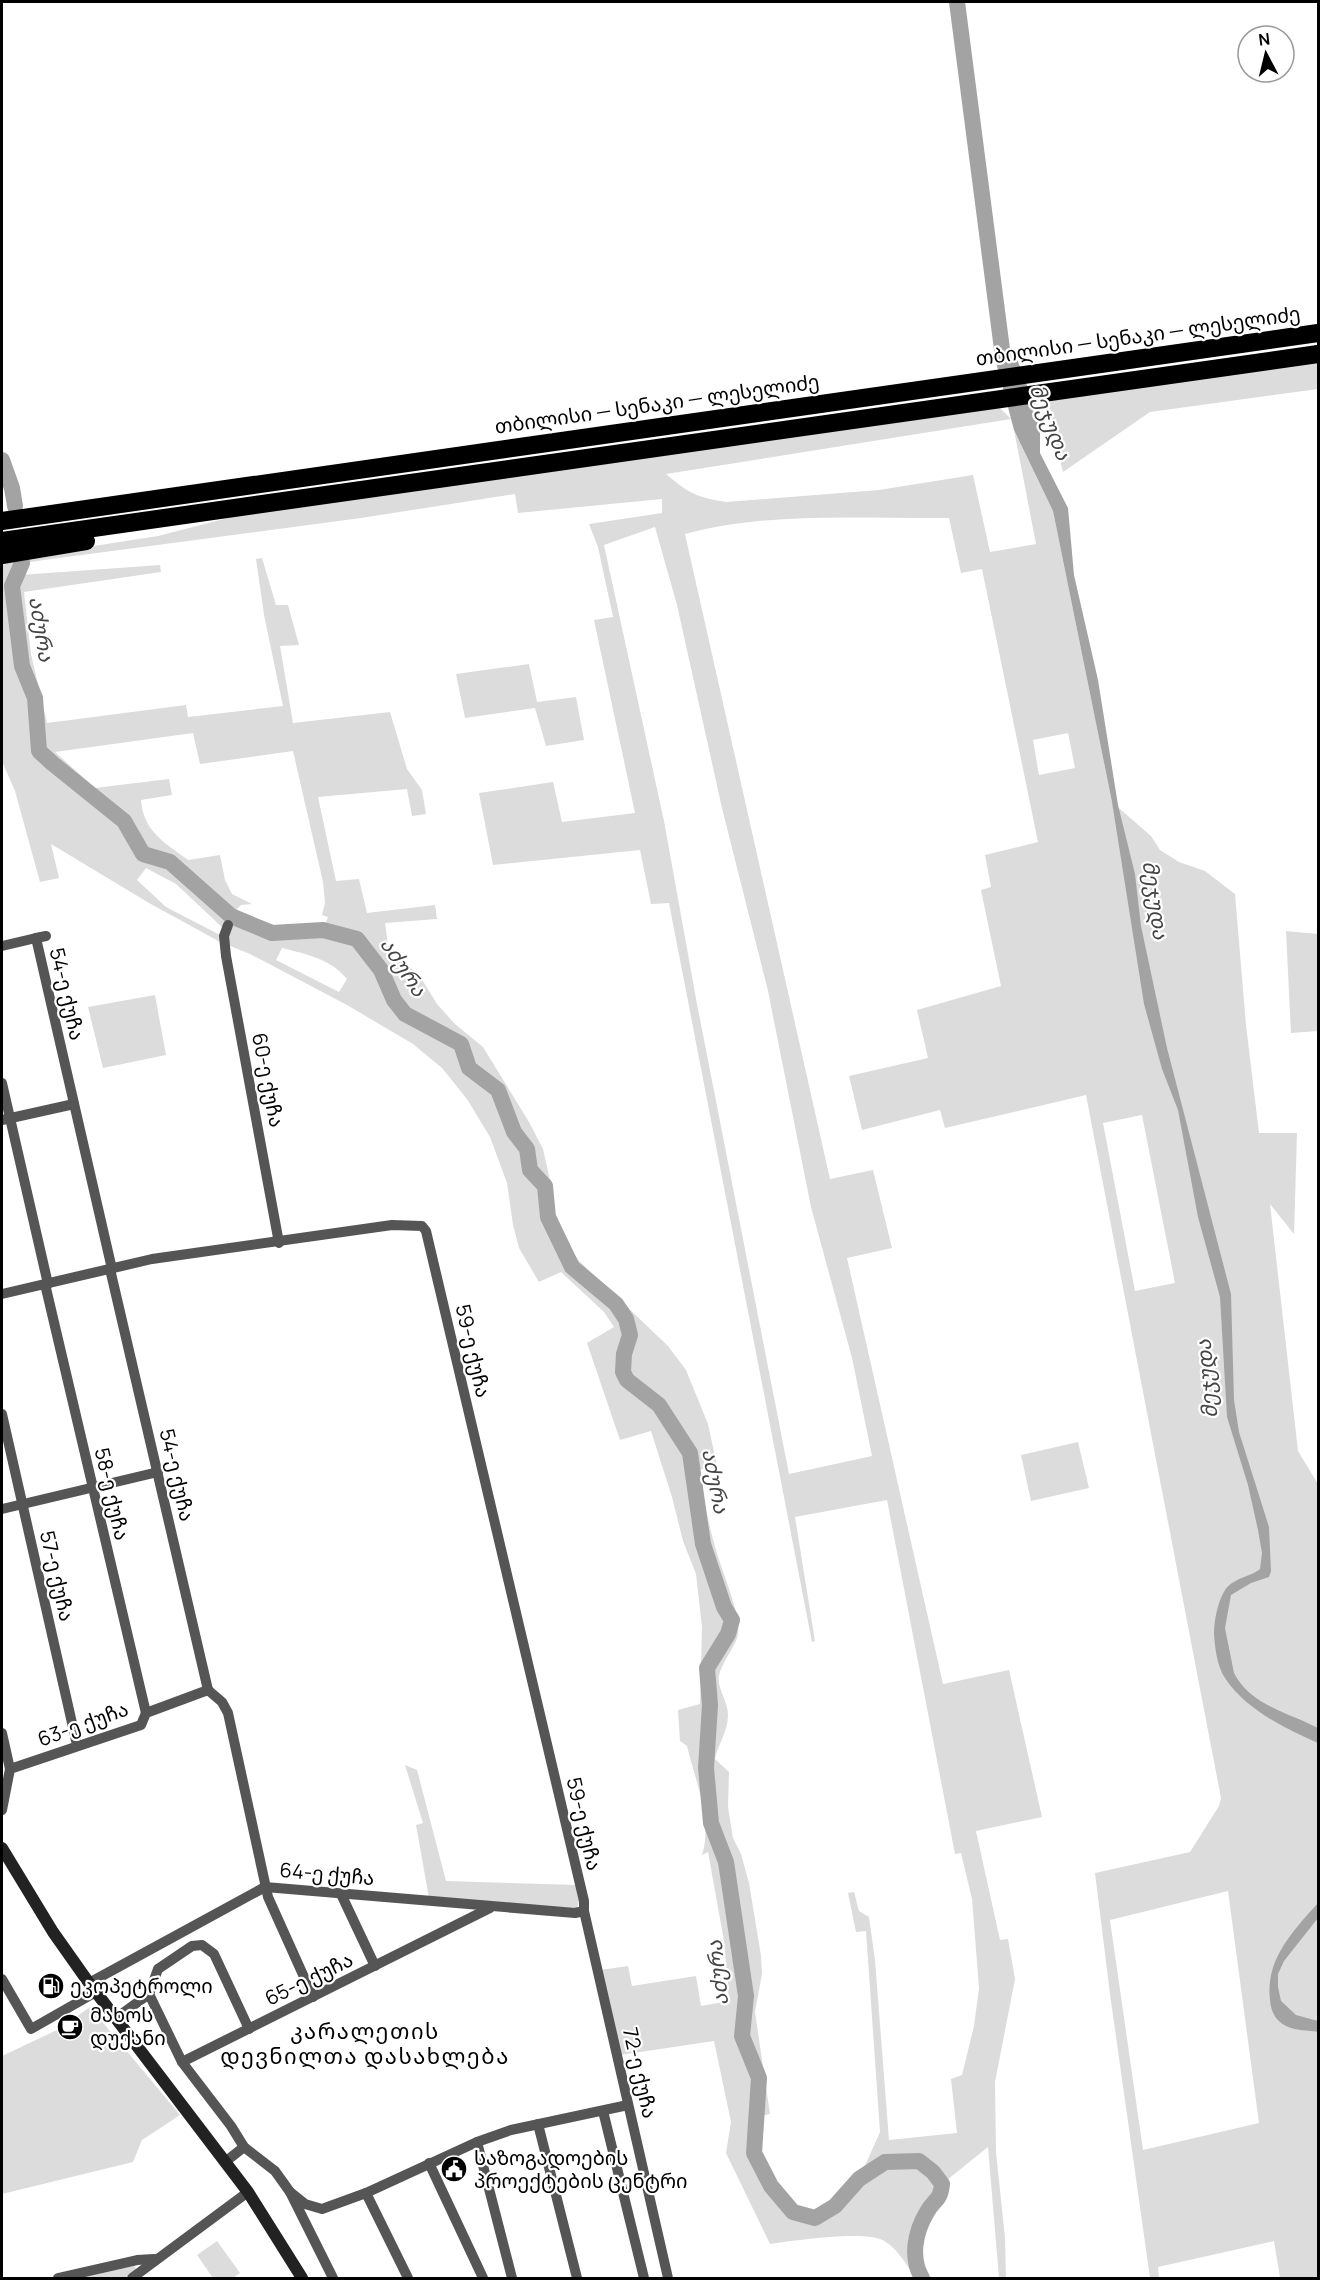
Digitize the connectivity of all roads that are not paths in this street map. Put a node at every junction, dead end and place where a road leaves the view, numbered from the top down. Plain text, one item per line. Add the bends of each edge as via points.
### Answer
1 (1318, 333) edge
2 (1318, 354) edge
3 (2, 513) edge
4 (28, 517) junction
5 (157, 519) junction
6 (2, 521) edge
7 (2, 542) edge
8 (2, 555) edge
9 (228, 925) dead end
10 (2, 946) edge
11 (2, 1083) edge
12 (74, 1104) junction
13 (6, 1119) edge
14 (279, 1243) junction
15 (111, 1269) junction
16 (46, 1284) junction
17 (2, 1294) edge
18 (2, 1414) edge
19 (158, 1472) junction
20 (92, 1488) junction
21 (22, 1504) junction
22 (2, 1509) edge
23 (208, 1690) junction
24 (146, 1713) junction
25 (2, 1733) edge
26 (77, 1745) junction
27 (10, 1769) junction
28 (2, 1810) edge
29 (2, 1848) edge
30 (265, 1887) junction
31 (340, 1894) junction
32 (584, 1906) junction
33 (492, 1907) junction
34 (185, 1931) junction
35 (192, 1946) junction
36 (375, 1966) junction
37 (2, 1979) edge
38 (93, 1988) junction
39 (149, 1994) junction
40 (314, 1997) junction
41 (116, 2018) junction
42 (249, 2029) junction
43 (182, 2062) junction
44 (628, 2105) junction
45 (603, 2111) junction
46 (538, 2124) junction
47 (477, 2142) junction
48 (244, 2147) junction
49 (225, 2162) junction
50 (429, 2163) junction
51 (248, 2192) junction
52 (290, 2192) junction
53 (366, 2193) junction
54 (139, 2265) junction
55 (58, 2278) edge
56 (132, 2278) edge
57 (302, 2278) edge
58 (333, 2278) edge
59 (408, 2278) edge
60 (483, 2278) edge
61 (512, 2278) edge
62 (577, 2278) edge
63 (644, 2278) edge
64 (668, 2278) edge

1 - 4 highway, თბილისი — სენაკი — ლესელიძე
2 - 5 highway
3 - 4 highway
4 - 6 highway, თბილისი — სენაკი — ლესელიძე
5 - 7 highway
5 - 8 highway via 126,535
9 - 14 street, 60-ე ქუჩა via 224,936 226,956
10 - 12 street, 54-ე ქუჩა via 41,937
11 - 13 street, 58-ე ქუჩა
12 - 13 street
12 - 15 street, 54-ე ქუჩა
13 - 16 street, 58-ე ქუჩა
14 - 15 street, 59-ე ქუჩა via 152,1259
14 - 32 street, 59-ე ქუჩა via 392,1225 422,1226 426,1231
15 - 16 street, 59-ე ქუჩა
15 - 19 street, 54-ე ქუჩა
16 - 17 street, 59-ე ქუჩა
16 - 20 street, 58-ე ქუჩა
18 - 21 street, 57-ე ქუჩა
19 - 20 street
19 - 23 street, 54-ე ქუჩა
20 - 21 street
20 - 24 street, 58-ე ქუჩა
21 - 22 street
21 - 26 street, 57-ე ქუჩა
23 - 24 street, 63-ე ქუჩა
23 - 30 street via 228,1713
24 - 26 street, 63-ე ქუჩა via 141,1725
25 - 27 street
26 - 27 street, 63-ე ქუჩა
27 - 28 street
29 - 38 main road via 53,1932
30 - 31 street, 64-ე ქუჩა
30 - 34 street, 64-ე ქუჩა
30 - 40 street
31 - 33 street, 64-ე ქუჩა
31 - 36 street
32 - 33 street, 64-ე ქუჩა via 575,1913
32 - 44 street, 72-ე ქუჩა
33 - 36 street, 65-ე ქუჩა
34 - 35 street
34 - 38 street, 64-ე ქუჩა
35 - 39 street via 158,1969
35 - 42 street via 202,1945 214,1954
36 - 40 street, 65-ე ქუჩა
37 - 38 street, 64-ე ქუჩა via 31,2029
38 - 41 main road
39 - 41 street
39 - 43 street
40 - 42 street, 65-ე ქუჩა
41 - 49 main road
42 - 43 street, 65-ე ქუჩა
43 - 48 street
44 - 45 street
44 - 64 street, 72-ე ქუჩა
45 - 46 street
45 - 63 street
46 - 47 street
46 - 62 street
47 - 50 street
47 - 61 street
48 - 49 street
48 - 52 street via 275,2171
49 - 51 main road
50 - 53 street
50 - 60 street
51 - 54 street via 157,2259
51 - 57 main road
52 - 53 street via 305,2204 322,2210
52 - 58 street
53 - 59 street
54 - 55 street
54 - 56 street

